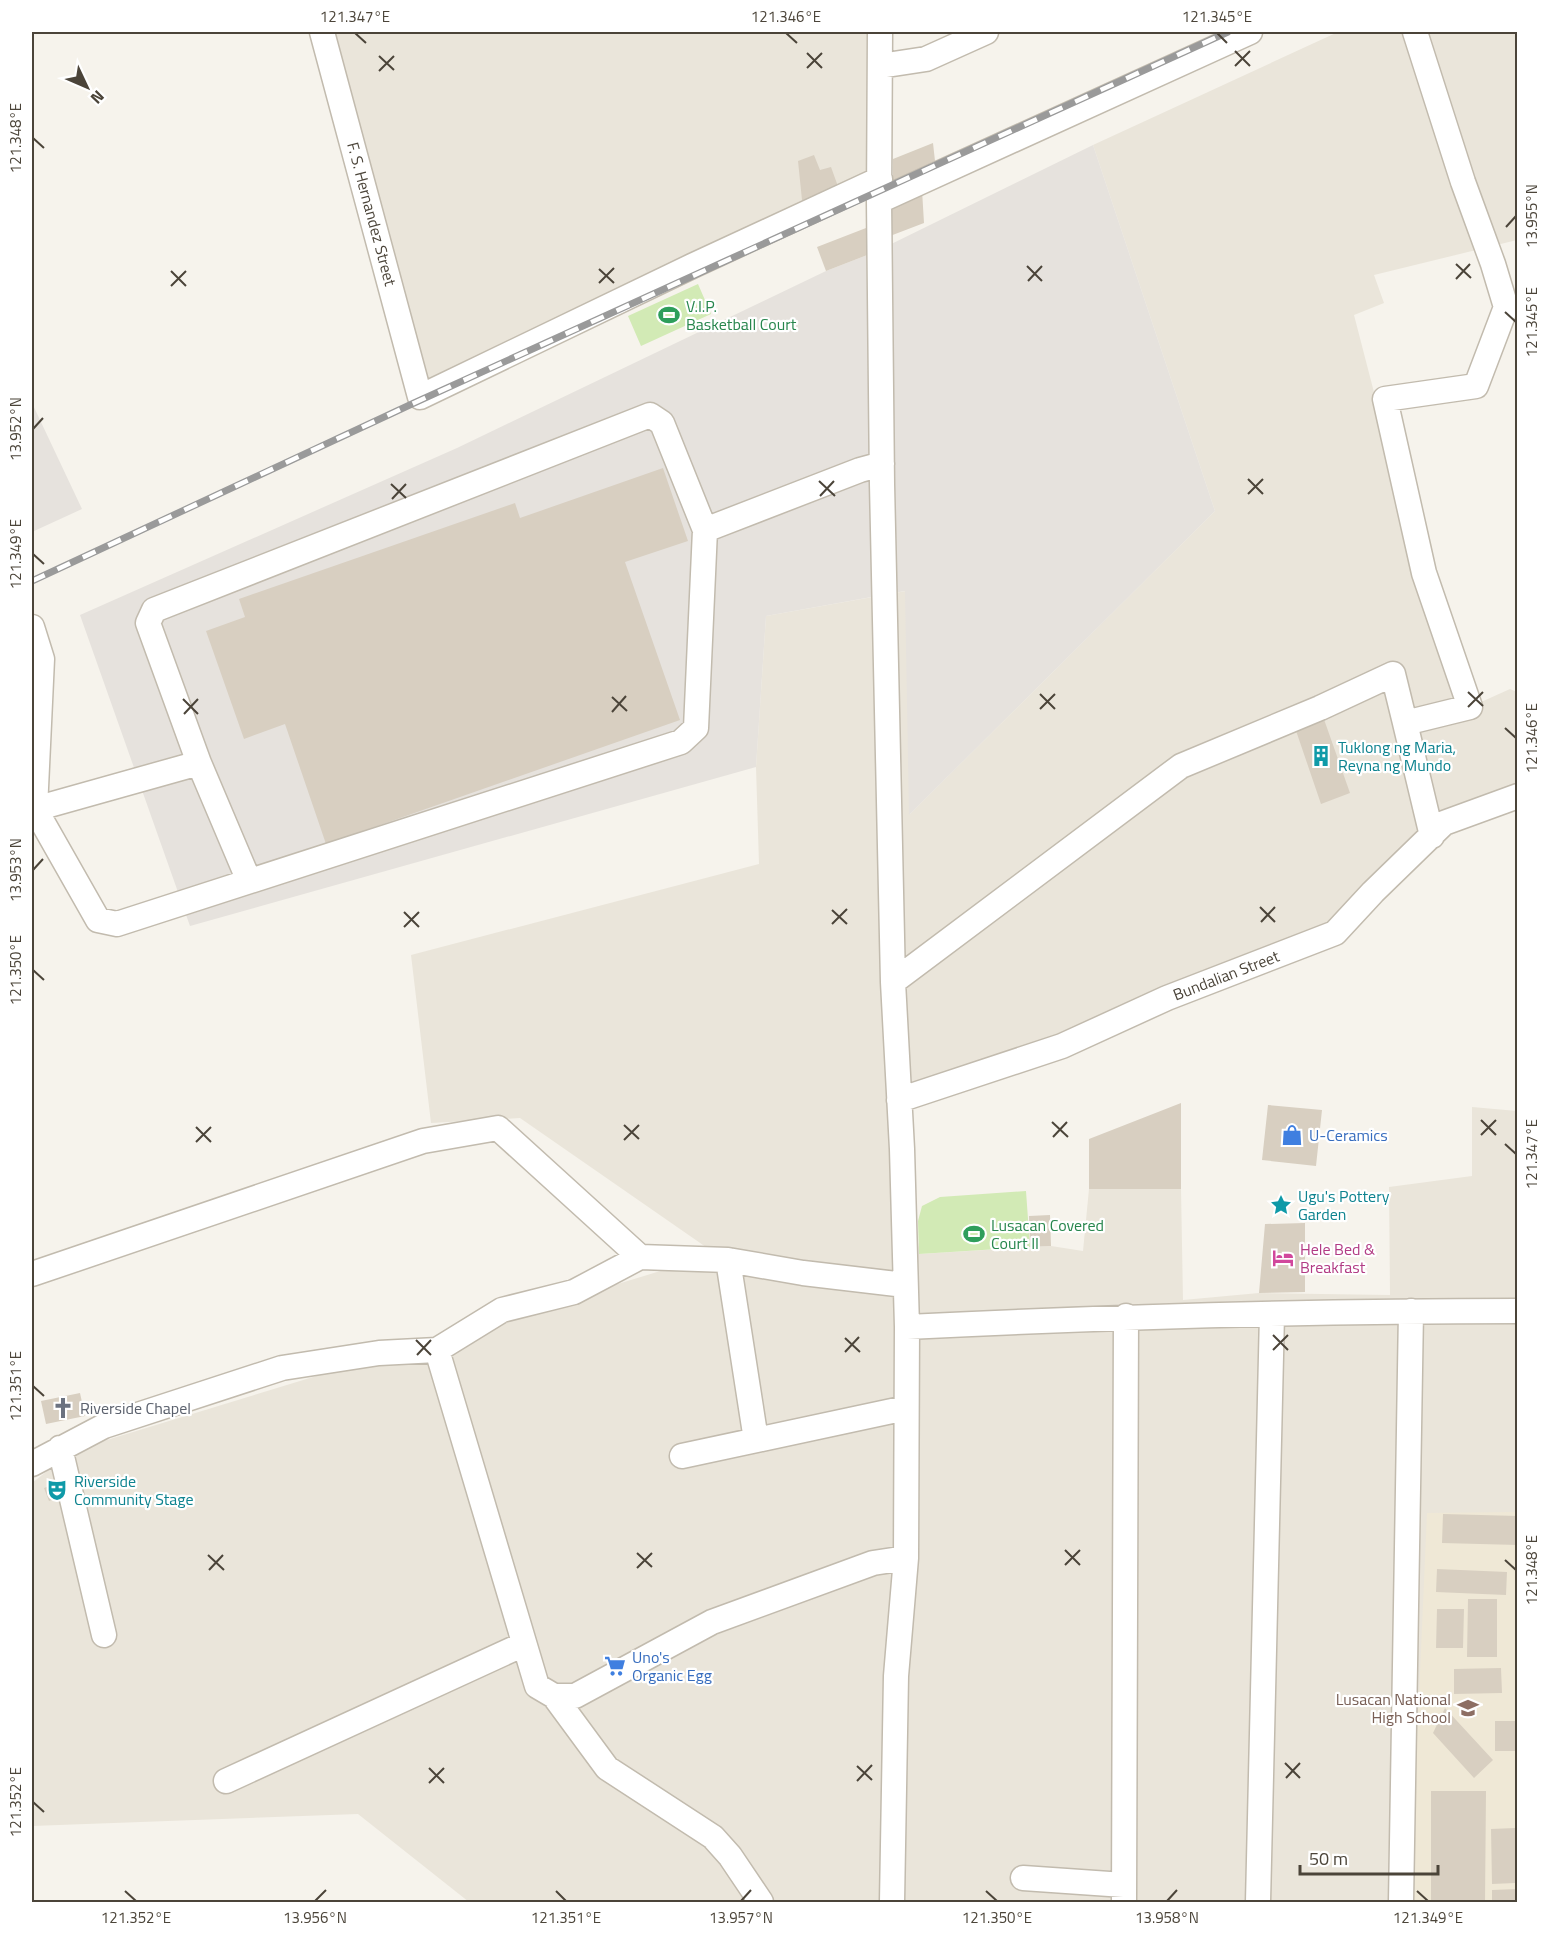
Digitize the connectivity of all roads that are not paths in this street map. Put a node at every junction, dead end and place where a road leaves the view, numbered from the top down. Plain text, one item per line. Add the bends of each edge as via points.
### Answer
1 (322, 32) edge
2 (880, 32) edge
3 (986, 32) edge
4 (1250, 32) edge
5 (1415, 32) edge
6 (880, 66) junction
7 (880, 190) junction
8 (882, 464) junction
9 (705, 530) junction
10 (32, 627) edge
11 (1405, 723) junction
12 (199, 763) junction
13 (1518, 796) edge
14 (35, 809) junction
15 (1432, 836) junction
16 (249, 881) junction
17 (893, 982) junction
18 (899, 1100) junction
19 (640, 1257) junction
20 (728, 1260) junction
21 (32, 1274) edge
22 (905, 1285) junction
23 (1410, 1311) junction
24 (1518, 1311) edge
25 (1272, 1314) junction
26 (1126, 1316) junction
27 (907, 1327) junction
28 (437, 1350) junction
29 (906, 1408) junction
30 (756, 1440) junction
31 (60, 1448) junction
32 (682, 1456) dead end
33 (32, 1464) edge
34 (906, 1558) junction
35 (104, 1635) dead end
36 (524, 1644) junction
37 (554, 1696) junction
38 (226, 1781) dead end
39 (1023, 1878) dead end
40 (1124, 1894) edge
41 (761, 1902) edge
42 (892, 1902) edge
43 (1258, 1902) edge
44 (1401, 1902) edge

1 - 7 street, F. S. Hernandez Street via 420,397 692,266
2 - 6 street
3 - 6 street via 926,58
4 - 7 street
5 - 11 street via 1506,308 1476,386 1385,399 1424,573 1470,707
6 - 7 street
7 - 8 street
8 - 9 street
8 - 17 street
9 - 12 street via 662,423 650,415 154,610 148,623
9 - 16 street via 696,728 681,742
10 - 14 street via 42,659
11 - 15 street
11 - 17 street via 1393,674 1181,766
12 - 14 street
12 - 16 street
13 - 15 street, Bundalian Street via 1444,823
14 - 16 street via 98,920 117,924
15 - 18 street, Bundalian Street via 1335,933 1167,998 1062,1046
17 - 18 street
18 - 22 street
19 - 20 street
19 - 21 street via 498,1128 423,1141
19 - 28 street via 574,1292 502,1310
20 - 22 street
20 - 30 street
22 - 27 street
23 - 24 street
23 - 25 street
23 - 44 street
25 - 26 street
25 - 43 street
26 - 27 street
26 - 40 street
27 - 29 street
28 - 31 street via 379,1353 282,1368 105,1426
28 - 36 street
29 - 30 street
29 - 34 street
30 - 32 street
31 - 33 street
31 - 35 street
34 - 37 street via 873,1563 712,1622 575,1696
34 - 42 street via 896,1676
36 - 37 street via 537,1686
36 - 38 street
37 - 41 street via 608,1768 713,1837
39 - 40 street

